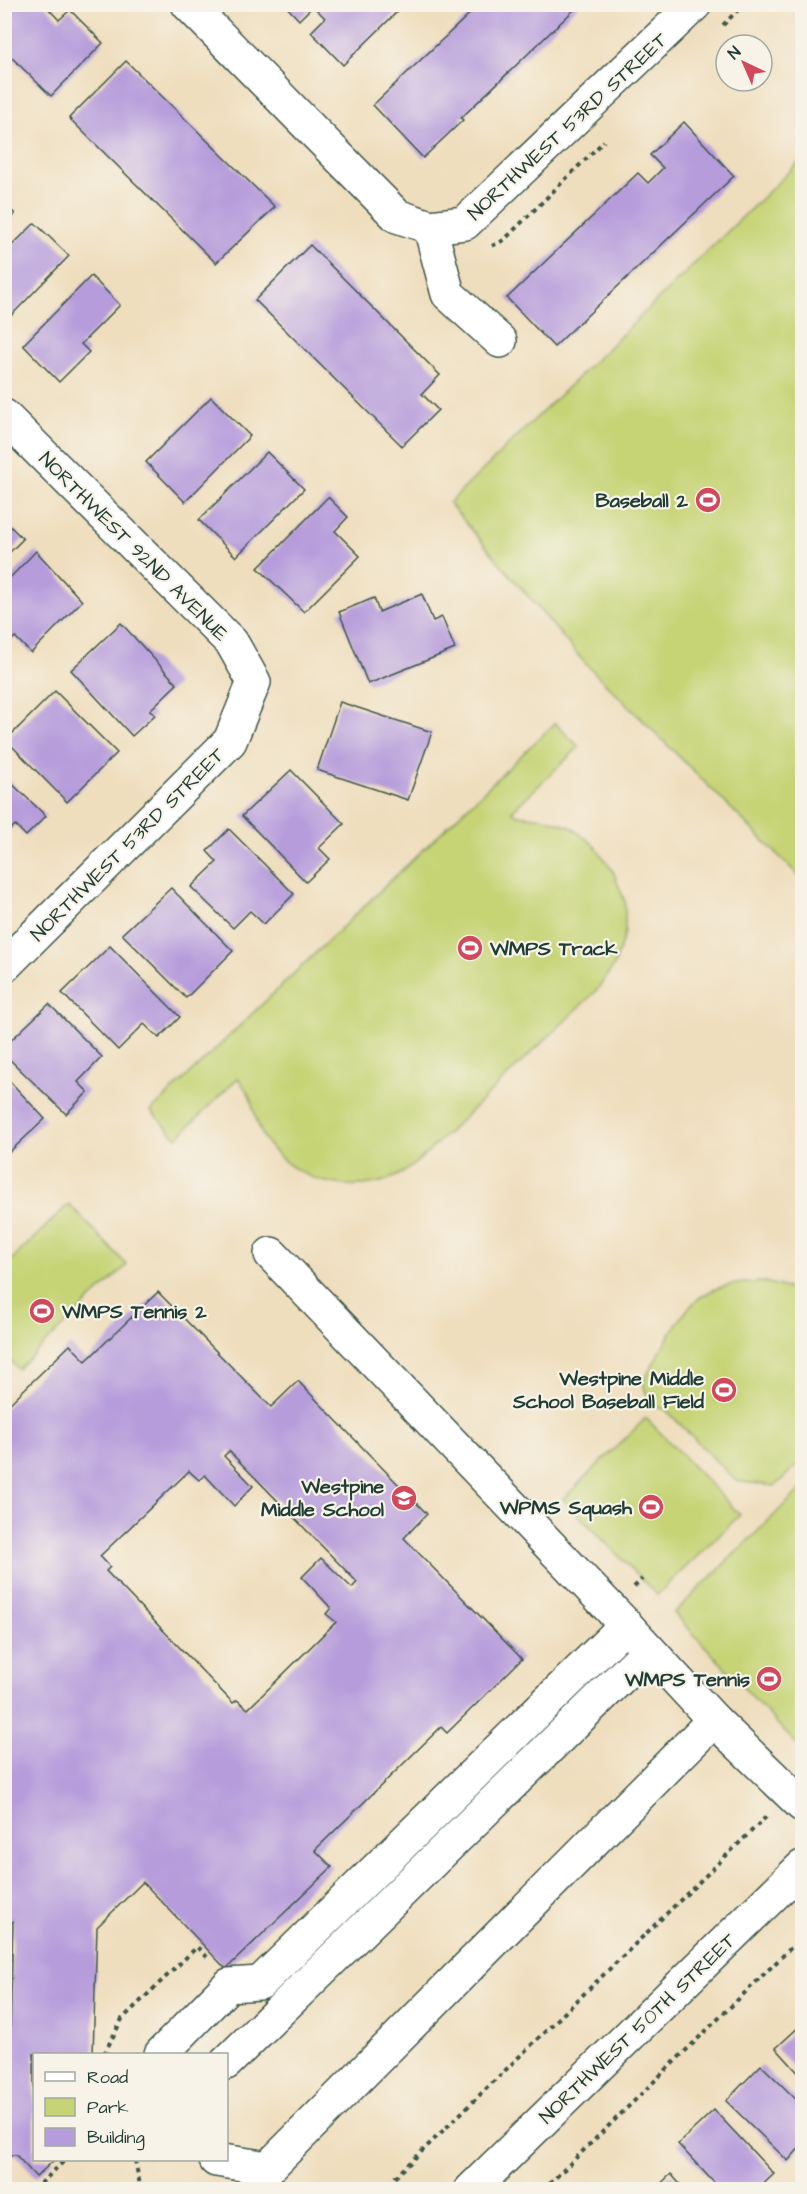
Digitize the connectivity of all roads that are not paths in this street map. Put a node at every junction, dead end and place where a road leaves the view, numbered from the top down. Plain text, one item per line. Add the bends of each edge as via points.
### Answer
1 (188, 4) edge
2 (695, 4) edge
3 (430, 227) junction
4 (500, 341) dead end
5 (4, 416) edge
6 (254, 682) joint
7 (4, 966) edge
8 (271, 1254) dead end
9 (618, 1617) junction
10 (649, 1650) junction
11 (714, 1720) junction
12 (796, 1799) edge
13 (802, 1867) edge
14 (162, 2053) edge
15 (228, 2061) edge
16 (222, 2161) edge
17 (471, 2190) edge

1 - 3 street via 397,216
2 - 3 street, NORTHWEST 53RD STREET via 465,223
3 - 4 street via 448,294
5 - 6 street, NORTHWEST 92ND AVENUE via 232,643
6 - 7 street, NORTHWEST 53RD STREET via 230,741
8 - 9 street
9 - 10 street
9 - 14 street via 260,1983 229,1985
10 - 11 street
10 - 15 street
11 - 12 street
11 - 16 street via 268,2168
13 - 17 street, NORTHWEST 50TH STREET

